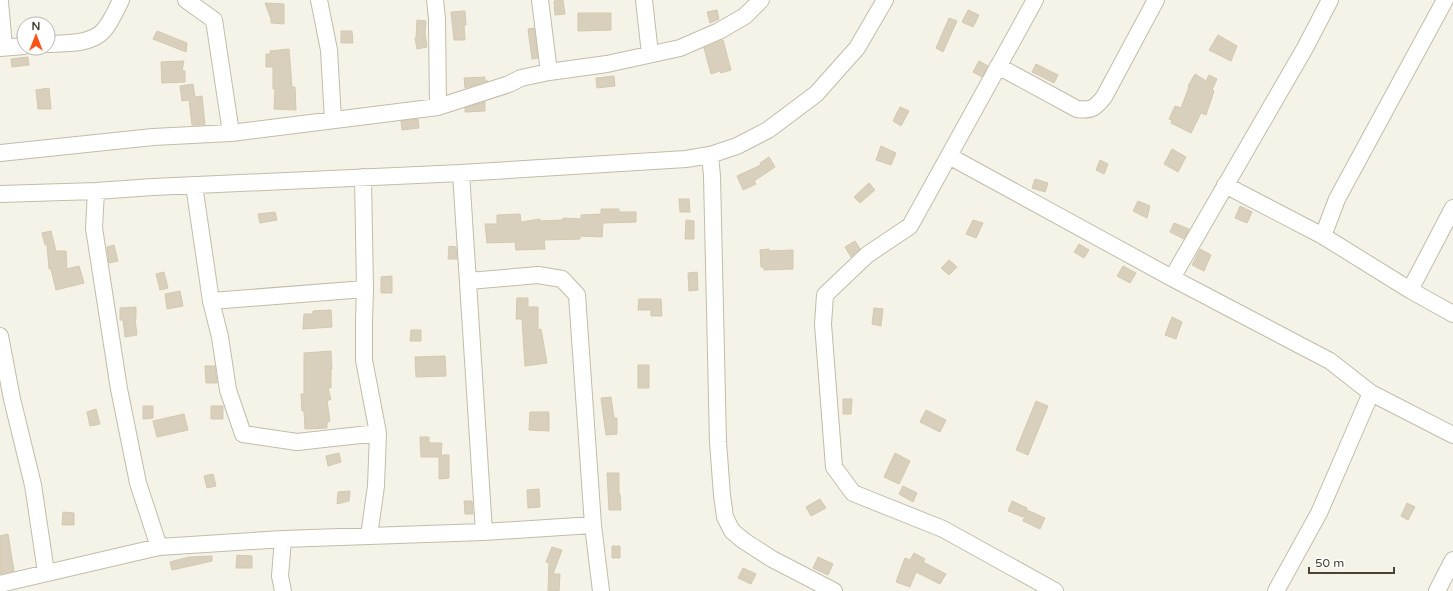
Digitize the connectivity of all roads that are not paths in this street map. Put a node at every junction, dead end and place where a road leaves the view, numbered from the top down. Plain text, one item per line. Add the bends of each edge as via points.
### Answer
1 (121, 0) edge
2 (186, 0) edge
3 (319, 0) edge
4 (435, 0) edge
5 (540, 0) edge
6 (644, 0) edge
7 (762, 0) edge
8 (884, 0) edge
9 (1035, 0) edge
10 (1156, 0) edge
11 (1330, 0) edge
12 (1445, 0) edge
13 (0, 2) edge
14 (56, 43) edge
15 (16, 47) edge
16 (2, 48) edge
17 (650, 54) junction
18 (998, 66) junction
19 (548, 72) junction
20 (438, 107) junction
21 (333, 120) junction
22 (231, 133) junction
23 (0, 153) edge
24 (710, 155) junction
25 (949, 156) junction
26 (461, 172) junction
27 (363, 177) junction
28 (194, 185) junction
29 (1225, 185) junction
30 (96, 191) junction
31 (0, 194) edge
32 (1453, 208) edge
33 (1322, 236) junction
34 (1172, 278) junction
35 (469, 281) junction
36 (365, 289) junction
37 (1410, 290) junction
38 (211, 301) junction
39 (1453, 314) edge
40 (0, 336) edge
41 (1371, 393) junction
42 (378, 433) junction
43 (1453, 435) edge
44 (593, 525) junction
45 (484, 532) junction
46 (369, 536) junction
47 (283, 539) junction
48 (159, 548) junction
49 (1453, 560) edge
50 (46, 572) junction
51 (0, 584) edge
52 (283, 591) edge
53 (601, 591) edge
54 (834, 591) edge
55 (1055, 591) edge
56 (1276, 591) edge
57 (1437, 591) edge

1 - 14 street via 104,30 98,35 79,42
2 - 22 street via 214,20
3 - 21 street via 329,50
4 - 20 street
5 - 19 street
6 - 17 street
7 - 17 street via 745,16 719,31 680,48
8 - 24 street via 857,48 816,94 768,130 738,146
9 - 18 street
10 - 18 street via 1108,90 1096,107 1077,110
11 - 29 street via 1306,48
12 - 33 street via 1336,199
13 - 16 street
15 - 16 street
17 - 19 street via 607,64
18 - 25 street
19 - 20 street via 521,78
20 - 21 street
21 - 22 street
22 - 23 street via 153,137
24 - 26 street via 686,159
24 - 54 street via 718,442 725,517 732,531 744,542
25 - 34 street
25 - 55 street via 910,226 867,255 825,295 823,324 834,467 853,492 943,529
26 - 27 street
26 - 35 street
27 - 28 street
27 - 36 street
28 - 30 street
28 - 38 street
29 - 33 street
29 - 34 street
30 - 31 street
30 - 48 street via 94,228 119,389 138,483
32 - 37 street
33 - 37 street
34 - 41 street via 1330,361
35 - 44 street via 538,275 562,279 576,295
35 - 45 street
36 - 38 street
36 - 42 street via 364,360
37 - 39 street
38 - 42 street via 220,337 228,390 243,434 297,442
40 - 50 street via 33,485
41 - 43 street
41 - 56 street via 1319,513
42 - 46 street via 376,486
44 - 45 street
44 - 53 street
45 - 46 street
46 - 47 street
47 - 48 street
47 - 52 street via 280,576
48 - 50 street
49 - 57 street
50 - 51 street

